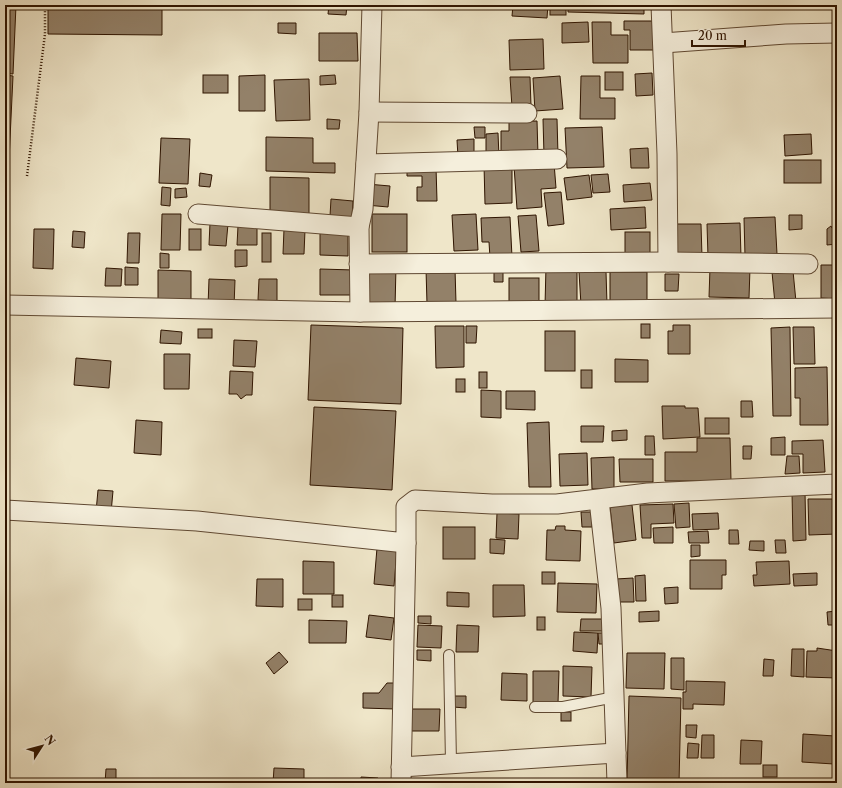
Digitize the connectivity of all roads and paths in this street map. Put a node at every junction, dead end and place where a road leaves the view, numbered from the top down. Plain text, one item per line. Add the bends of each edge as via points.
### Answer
1 (46, 5) edge
2 (372, 5) edge
3 (660, 5) edge
4 (837, 33) edge
5 (663, 43) junction
6 (369, 112) junction
7 (527, 113) dead end
8 (556, 159) dead end
9 (366, 164) junction
10 (27, 176) dead end
11 (198, 214) dead end
12 (359, 227) junction
13 (668, 262) junction
14 (359, 264) junction
15 (808, 264) dead end
16 (5, 305) edge
17 (837, 308) edge
18 (360, 312) junction
19 (837, 484) edge
20 (599, 500) junction
21 (5, 510) edge
22 (406, 543) junction
23 (449, 655) dead end
24 (614, 697) junction
25 (535, 707) dead end
26 (616, 754) junction
27 (451, 763) junction
28 (401, 775) edge
29 (617, 783) edge

1 - 10 path via 45,34
2 - 6 street
3 - 5 street
4 - 5 street
5 - 13 street
6 - 7 street
6 - 9 street
8 - 9 street
9 - 12 street
11 - 12 street
12 - 14 street
13 - 14 street
13 - 15 street
14 - 18 street
16 - 18 street
17 - 18 street
19 - 20 street via 648,493
20 - 22 street via 557,504 415,500 406,507
20 - 24 street via 611,608
21 - 22 street via 197,521
22 - 28 street
23 - 27 lane
24 - 25 lane via 563,707
24 - 26 street
26 - 27 street
26 - 29 street
27 - 28 street

